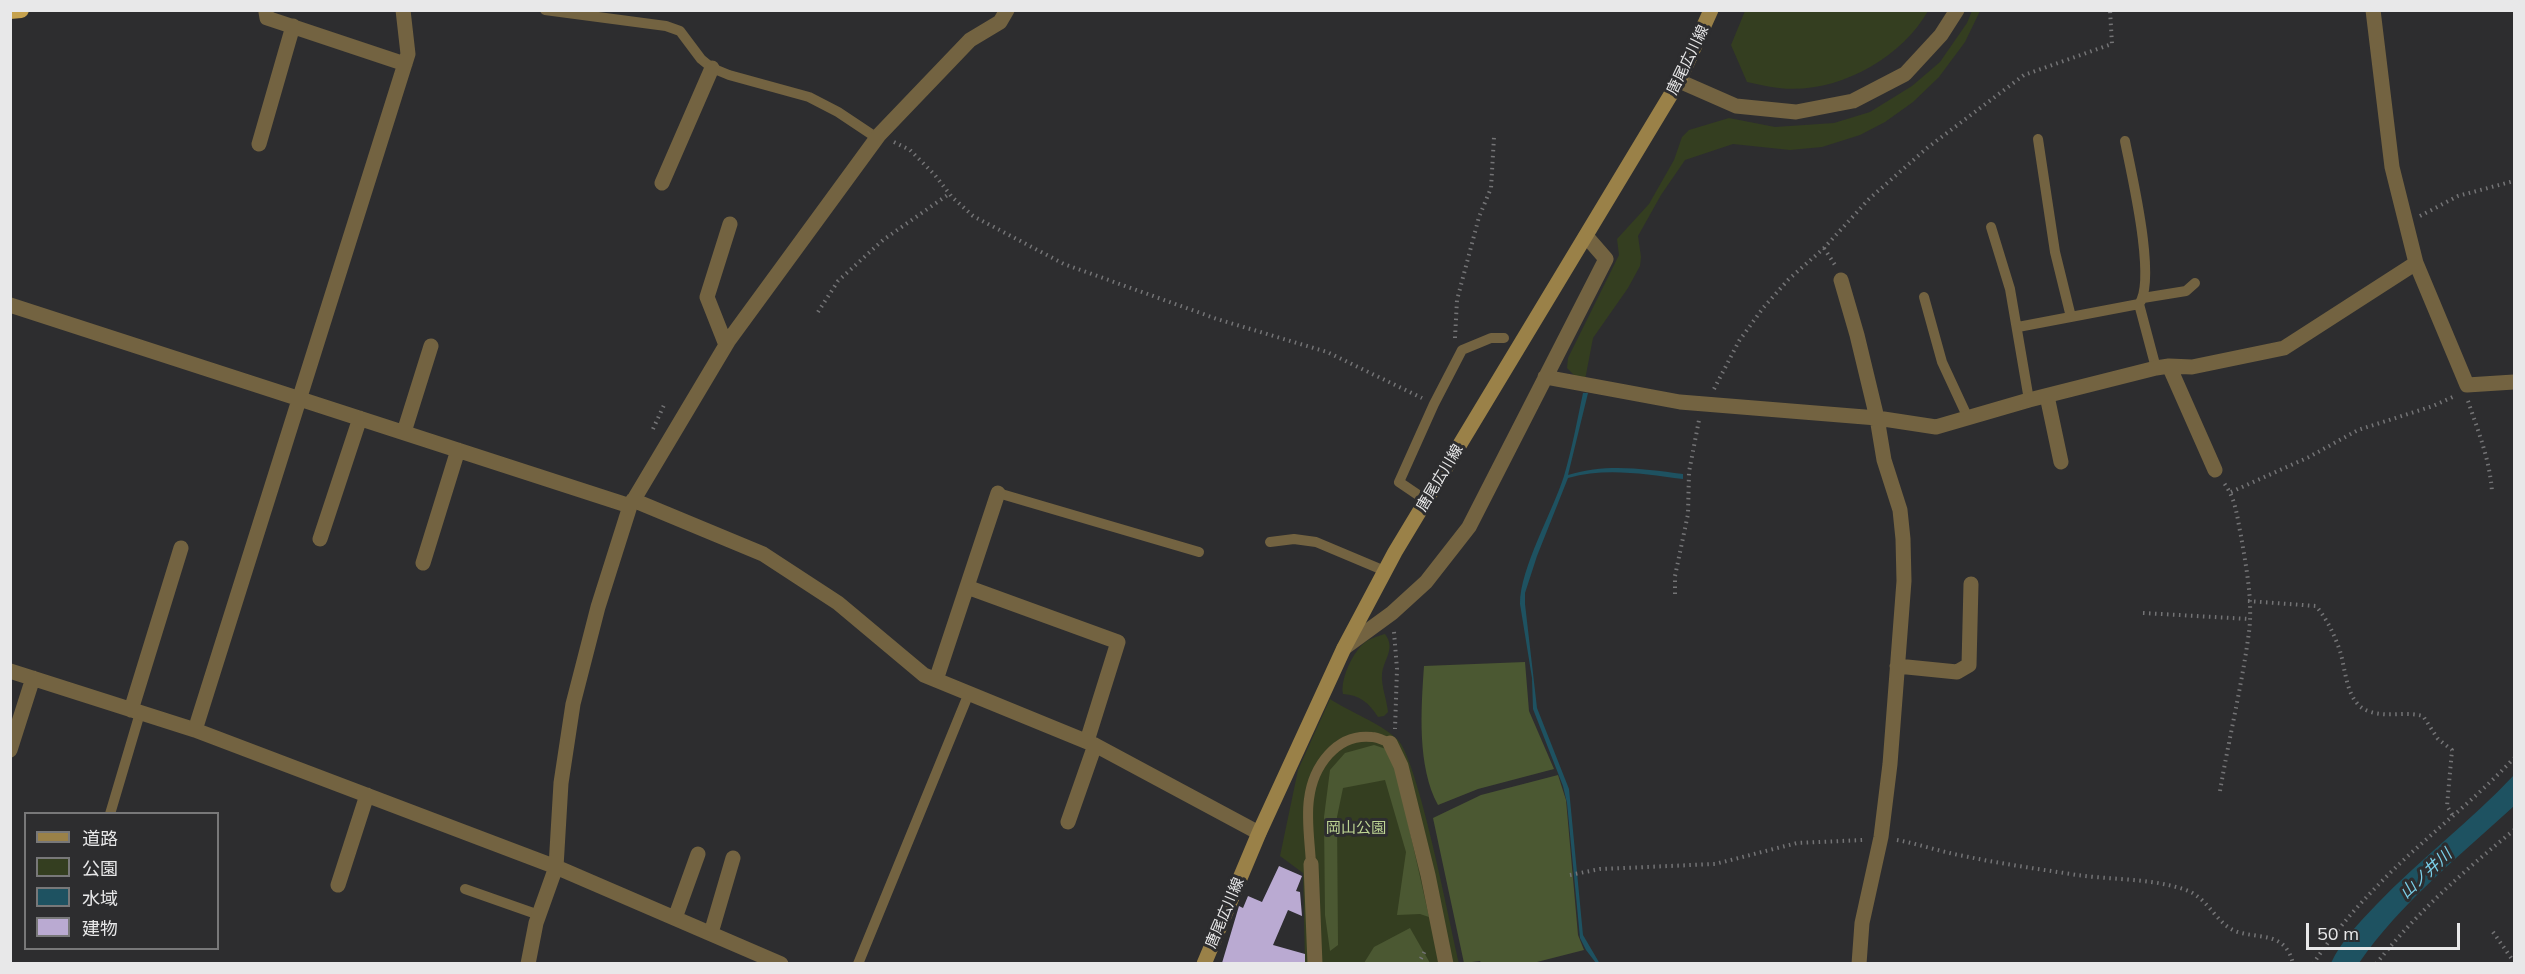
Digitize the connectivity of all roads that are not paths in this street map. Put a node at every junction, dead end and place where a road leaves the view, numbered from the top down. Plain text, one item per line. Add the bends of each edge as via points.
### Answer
1 (21, 10) edge
2 (403, 10) edge
3 (545, 10) edge
4 (1007, 10) edge
5 (1712, 10) edge
6 (1957, 10) edge
7 (2373, 10) edge
8 (10, 11) edge
9 (266, 12) edge
10 (293, 26) junction
11 (405, 64) junction
12 (712, 68) junction
13 (1679, 81) junction
14 (878, 136) junction
15 (2038, 139) dead end
16 (2125, 141) dead end
17 (259, 144) dead end
18 (662, 183) dead end
19 (730, 224) dead end
20 (1991, 227) dead end
21 (1586, 236) junction
22 (2416, 263) junction
23 (1841, 280) dead end
24 (2195, 283) dead end
25 (1924, 297) dead end
26 (2141, 301) junction
27 (10, 305) edge
28 (2071, 317) junction
29 (2018, 327) junction
30 (1504, 338) dead end
31 (726, 345) junction
32 (431, 346) dead end
33 (2163, 367) junction
34 (1545, 376) junction
35 (2514, 382) edge
36 (2047, 396) junction
37 (299, 397) junction
38 (2029, 400) junction
39 (360, 418) junction
40 (1877, 418) junction
41 (1968, 418) junction
42 (404, 432) junction
43 (458, 450) junction
44 (2061, 462) dead end
45 (2215, 470) road end
46 (998, 493) joint
47 (1427, 501) junction
48 (631, 503) junction
49 (320, 539) dead end
50 (1270, 542) dead end
51 (181, 548) dead end
52 (1200, 552) dead end
53 (423, 563) dead end
54 (1385, 571) junction
55 (1971, 584) dead end
56 (967, 587) junction
57 (1344, 648) junction
58 (1897, 666) junction
59 (10, 671) edge
60 (33, 678) junction
61 (936, 680) junction
62 (969, 693) junction
63 (136, 711) junction
64 (195, 730) junction
65 (1091, 743) junction
66 (1390, 743) joint
67 (10, 750) edge
68 (367, 795) junction
69 (110, 812) edge
70 (1068, 822) dead end
71 (1259, 833) junction
72 (698, 854) dead end
73 (733, 858) dead end
74 (1311, 864) joint
75 (556, 867) junction
76 (338, 885) dead end
77 (465, 889) dead end
78 (539, 915) junction
79 (675, 918) junction
80 (711, 933) junction
81 (774, 962) edge
82 (528, 963) edge
83 (858, 963) edge
84 (1204, 963) edge
85 (1315, 963) edge
86 (1446, 963) edge
87 (1859, 963) edge

1 - 8 highway
2 - 11 street via 408,54
3 - 12 lane via 666,26 680,31
4 - 14 street via 1000,22 970,40
5 - 13 main road, 唐尾広川線
6 - 13 street via 1941,35 1905,74 1853,101 1796,112 1736,106
7 - 22 street via 2392,167
9 - 10 street via 267,18
10 - 11 street
10 - 17 street
11 - 37 street
12 - 14 lane via 809,97
12 - 18 street
13 - 21 main road, 唐尾広川線
14 - 31 street
15 - 28 lane via 2055,252
16 - 26 lane via 2139,208 2145,275
19 - 31 street via 707,297
20 - 29 lane
21 - 34 street via 1606,259
21 - 47 main road, 唐尾広川線
22 - 33 street via 2284,348 2192,367
22 - 35 street via 2467,385
23 - 40 street
24 - 26 lane via 2186,291
25 - 41 lane via 1942,362
26 - 28 lane
26 - 33 lane
27 - 37 street
28 - 29 lane
29 - 38 lane
30 - 47 lane via 1491,338 1462,350 1434,404 1399,482
31 - 48 street
32 - 42 street
33 - 36 street
33 - 45 street
34 - 40 street via 1680,402
34 - 57 street via 1469,528 1426,582
36 - 38 street
36 - 44 street
37 - 39 street
37 - 64 street
38 - 41 street
39 - 42 street
39 - 49 street
40 - 41 street via 1936,427
40 - 58 street via 1884,460 1900,510 1903,539
42 - 43 street
43 - 48 street
43 - 53 street
46 - 52 lane
46 - 56 street
47 - 54 main road, 唐尾広川線
48 - 61 street via 763,554 838,603 924,675
48 - 75 street via 573,704 561,783
50 - 54 lane via 1316,542
51 - 63 street
54 - 57 main road, 唐尾広川線
55 - 58 street via 1969,665 1957,672
56 - 61 street
56 - 65 street via 1118,642
57 - 71 main road, 唐尾広川線
58 - 87 street via 1881,838 1862,923
59 - 60 street
60 - 63 street
60 - 67 street
61 - 62 street
62 - 65 street
62 - 83 lane
63 - 64 street
63 - 69 lane
64 - 68 street
65 - 70 street
65 - 71 street
66 - 74 lane via 1372,737 1351,740 1339,744 1325,758 1314,776 1308,799
66 - 86 street via 1401,766
68 - 75 street
68 - 76 street
71 - 84 main road, 唐尾広川線
72 - 79 street
73 - 80 street
74 - 85 street
75 - 78 street
75 - 79 street
77 - 78 lane
78 - 82 street
79 - 80 street
80 - 81 street

